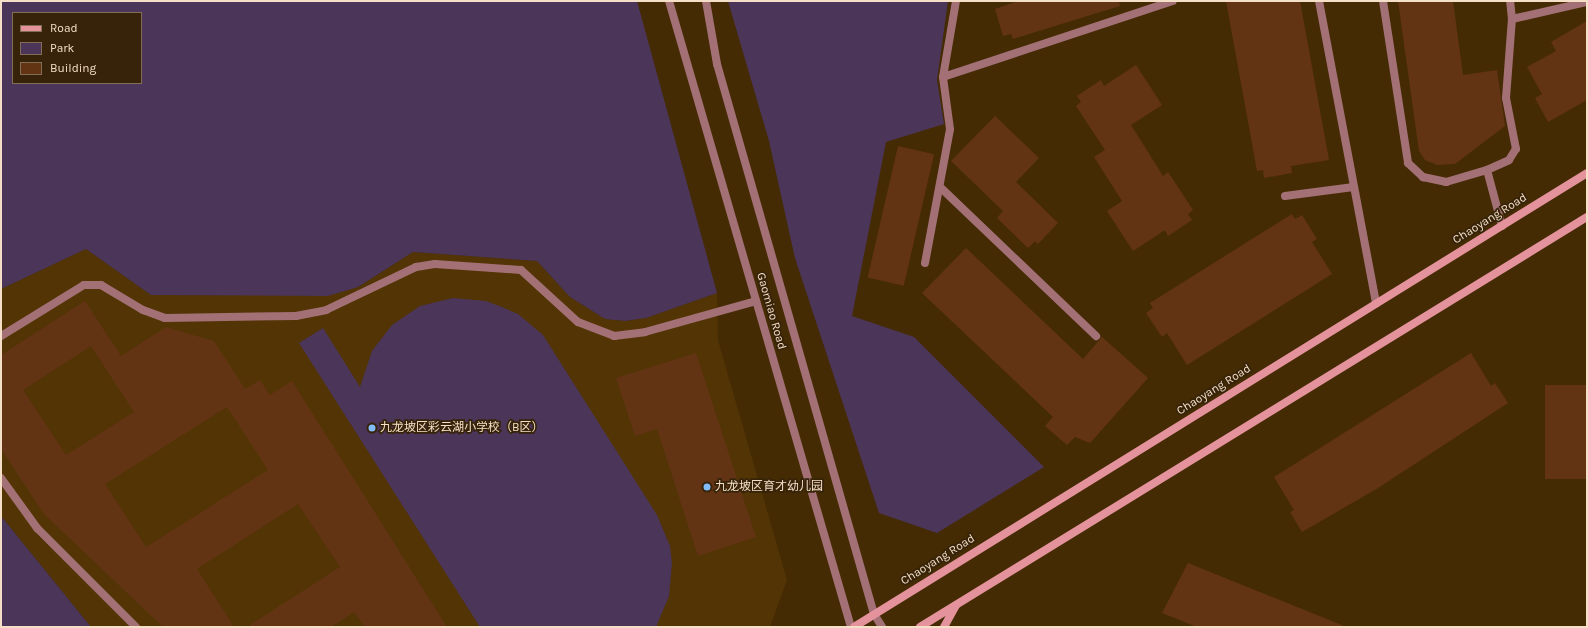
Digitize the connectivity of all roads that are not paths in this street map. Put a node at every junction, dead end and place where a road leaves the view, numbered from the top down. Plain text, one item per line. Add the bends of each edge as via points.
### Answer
1 (669, 1) edge
2 (700, 1) edge
3 (706, 1) edge
4 (956, 1) edge
5 (1173, 1) edge
6 (1319, 1) edge
7 (1383, 1) edge
8 (1510, 1) edge
9 (1587, 2) edge
10 (1512, 20) junction
11 (717, 64) junction
12 (943, 77) junction
13 (1487, 170) junction
14 (1587, 173) edge
15 (940, 187) junction
16 (1353, 187) junction
17 (1284, 196) dead end
18 (1587, 217) edge
19 (1502, 226) junction
20 (925, 263) dead end
21 (756, 301) junction
22 (1376, 304) junction
23 (1, 336) edge
24 (1096, 336) dead end
25 (1, 478) edge
26 (956, 605) junction
27 (874, 614) junction
28 (136, 627) edge
29 (851, 627) edge
30 (854, 627) edge
31 (882, 627) edge
32 (920, 627) edge
33 (944, 627) edge

1 - 21 street, Gaomiao Road
2 - 11 street
3 - 11 street, Gaomiao Road
4 - 12 street
5 - 12 street
6 - 16 street
7 - 13 street via 1408,163 1423,177 1446,182
8 - 10 street
9 - 10 street
10 - 13 street via 1506,98 1516,149 1509,160
11 - 27 street, Gaomiao Road
12 - 15 street via 950,129
13 - 19 street
14 - 19 main road, Chaoyang Road
15 - 20 street
15 - 24 street
16 - 17 street
16 - 22 street
18 - 26 main road
19 - 22 main road, Chaoyang Road
21 - 23 street via 645,332 614,336 578,322 520,270 435,264 416,267 326,310 296,316 165,318 143,310 101,285 84,285
21 - 29 street, Gaomiao Road
22 - 27 main road, Chaoyang Road
25 - 28 street via 37,528
26 - 32 main road
26 - 33 main road
27 - 30 main road, Chaoyang Road
27 - 31 street, Gaomiao Road

